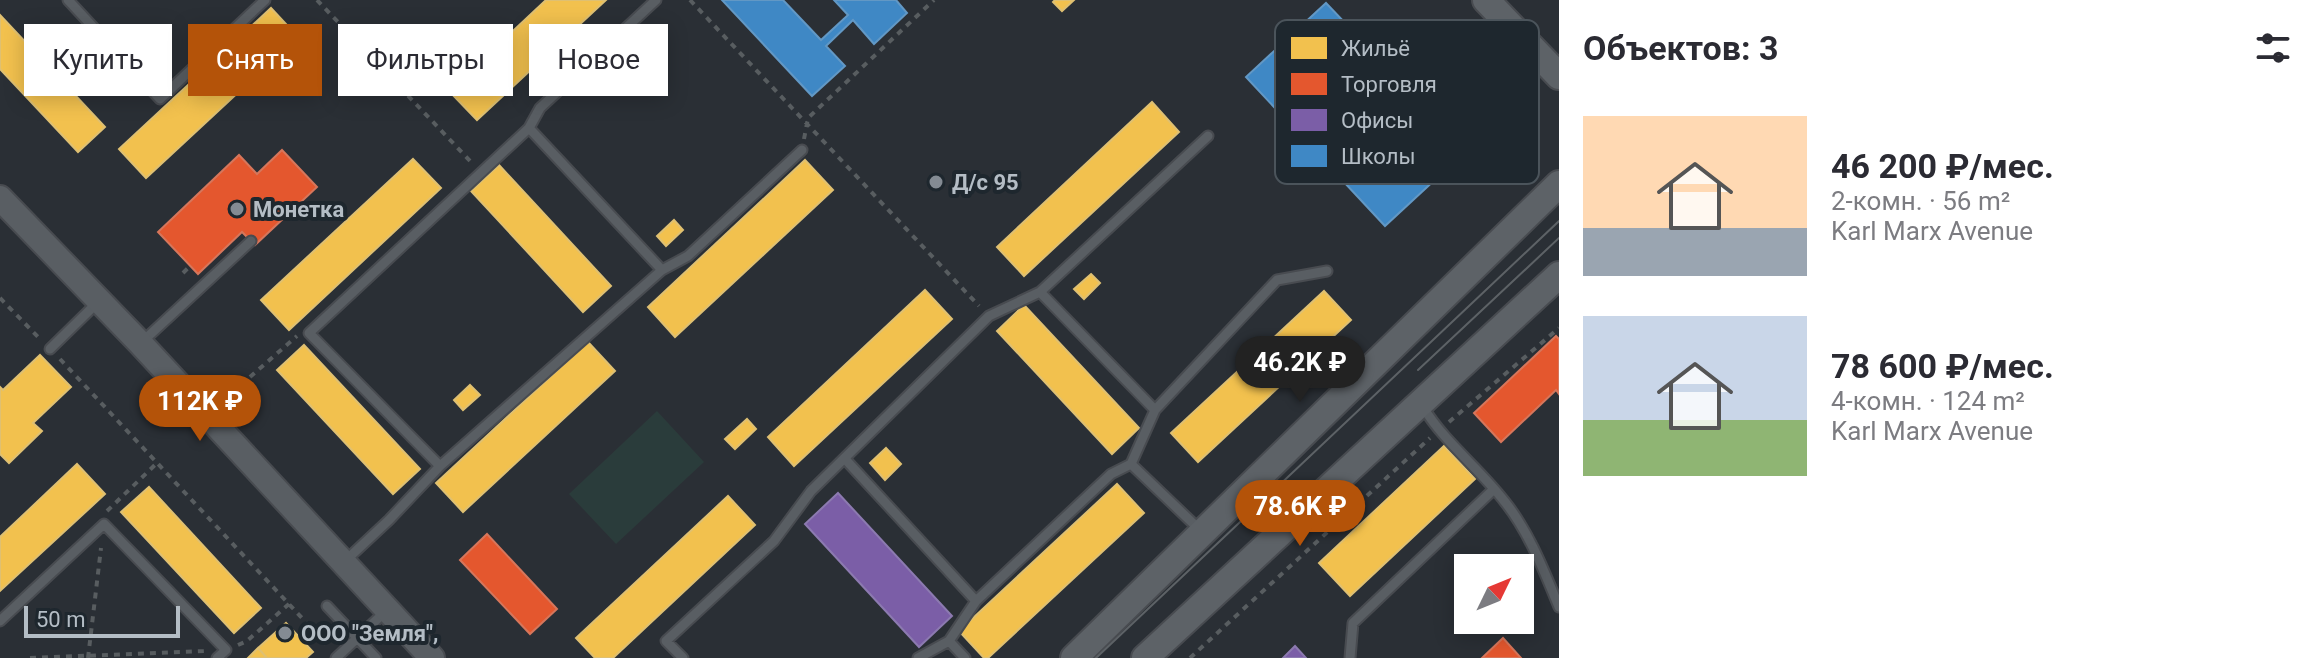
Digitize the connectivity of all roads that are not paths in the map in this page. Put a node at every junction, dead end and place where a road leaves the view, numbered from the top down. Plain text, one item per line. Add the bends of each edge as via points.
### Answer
1 (68, 0) edge
2 (265, 0) edge
3 (656, 0) edge
4 (1486, 0) edge
5 (1505, 20) edge
6 (1539, 55) edge
7 (1559, 76) edge
8 (529, 128) junction
9 (1208, 136) dead end
10 (802, 150) road end
11 (1559, 184) edge
12 (0, 198) edge
13 (251, 241) dead end
14 (662, 270) junction
15 (1327, 271) dead end
16 (1559, 275) edge
17 (1040, 292) junction
18 (99, 301) junction
19 (140, 343) junction
20 (50, 349) road end
21 (1420, 402) junction
22 (1155, 410) junction
23 (845, 459) junction
24 (1131, 464) junction
25 (440, 466) junction
26 (1494, 489) junction
27 (1204, 533) junction
28 (344, 562) junction
29 (1557, 593) edge
30 (976, 601) junction
31 (327, 606) dead end
32 (1559, 607) edge
33 (387, 610) junction
34 (0, 621) edge
35 (357, 638) junction
36 (949, 641) junction
37 (337, 657) edge
38 (217, 658) edge
39 (376, 658) edge
40 (432, 658) edge
41 (683, 658) edge
42 (918, 658) edge
43 (965, 658) edge
44 (1074, 658) edge
45 (1145, 658) edge
46 (1350, 658) edge

1 - 2 lane via 160,99
3 - 8 lane via 540,108
4 - 5 main road
6 - 7 main road
8 - 14 lane
8 - 25 lane via 309,333
9 - 17 lane
10 - 14 lane via 688,256
11 - 27 main road
12 - 18 street
13 - 19 lane
14 - 25 lane
15 - 22 lane via 1277,280
16 - 21 main road
17 - 22 lane
17 - 23 lane via 989,316
18 - 19 street
18 - 20 lane
19 - 28 street
21 - 26 lane via 1438,431
21 - 45 main road
22 - 24 lane
23 - 30 lane
23 - 41 lane via 811,491 774,541 666,641
24 - 27 lane
24 - 30 lane via 1111,474
25 - 28 lane
26 - 29 lane via 1521,523
26 - 46 lane via 1353,623
27 - 44 main road
28 - 33 street
29 - 32 lane
30 - 36 lane
31 - 35 lane
33 - 35 lane
33 - 40 street
34 - 38 lane via 104,524 226,650
35 - 37 lane
35 - 39 lane
36 - 42 lane
36 - 43 lane

